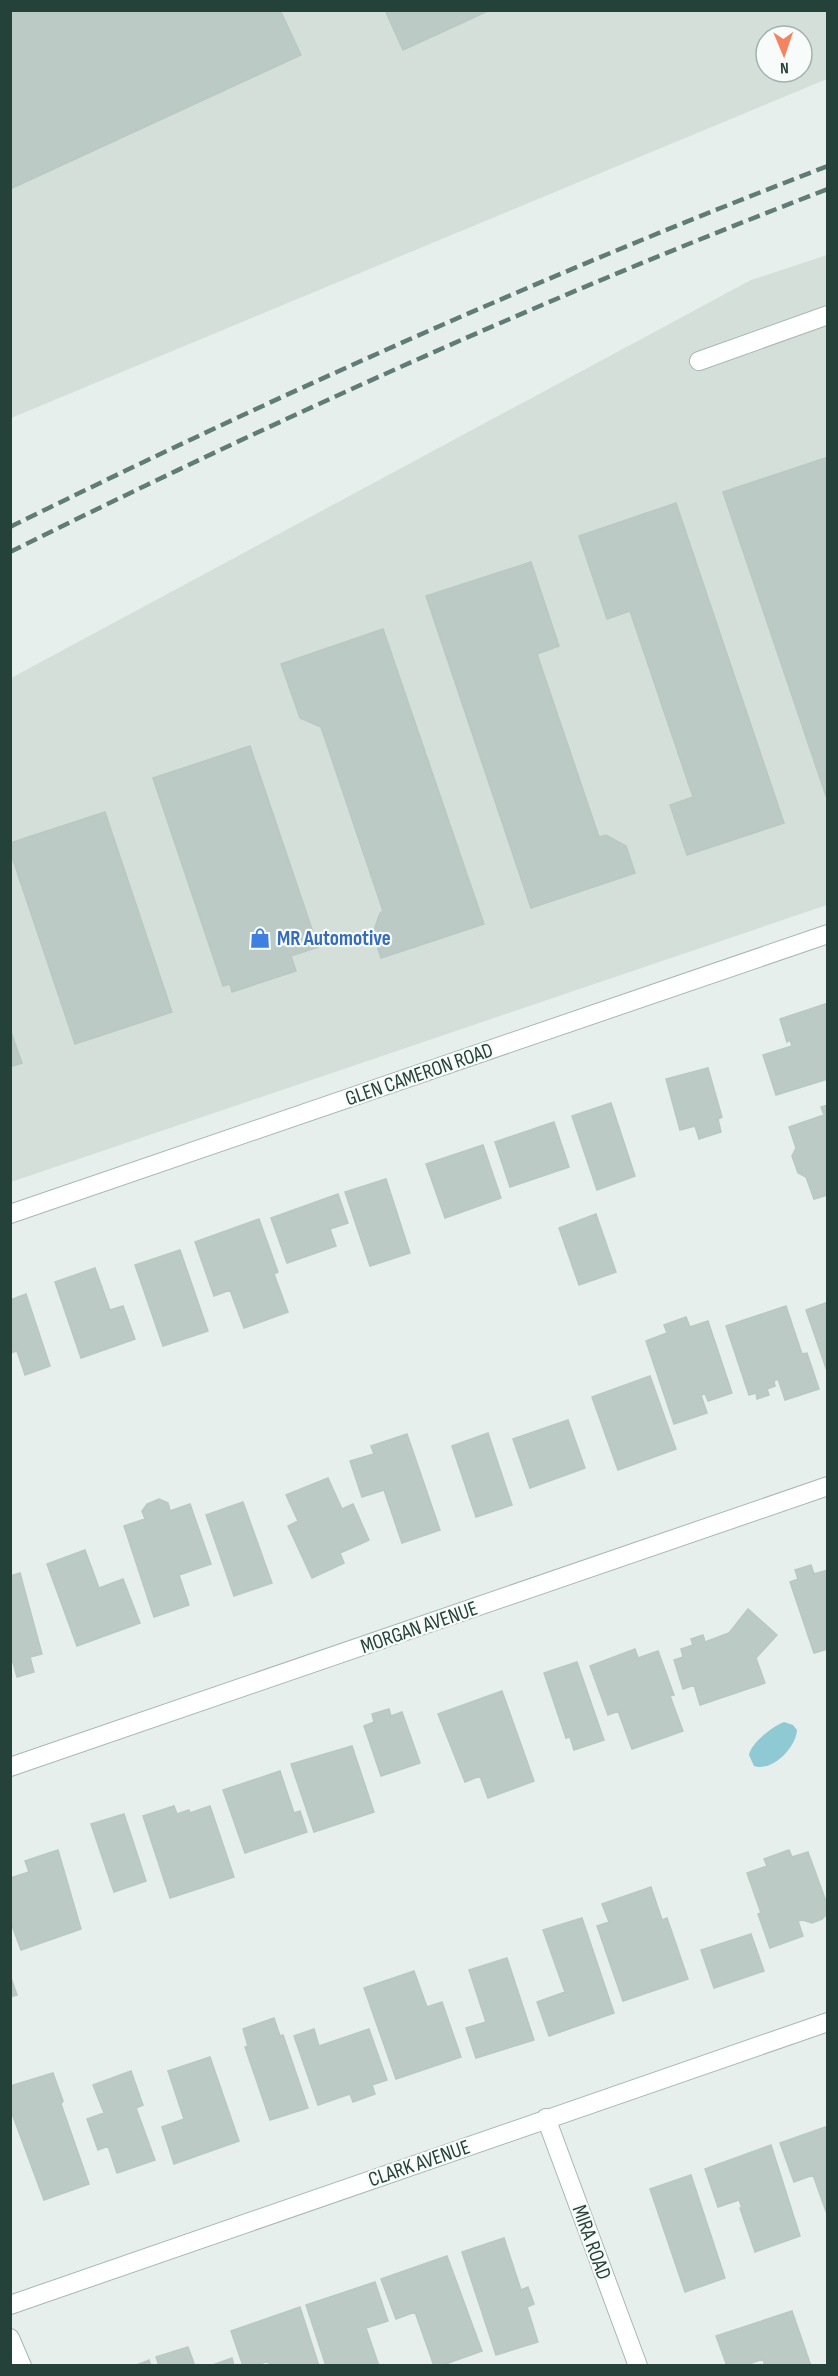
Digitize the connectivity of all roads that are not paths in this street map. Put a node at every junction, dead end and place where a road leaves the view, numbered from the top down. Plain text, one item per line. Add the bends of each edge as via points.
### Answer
1 (828, 315) edge
2 (699, 361) dead end
3 (828, 934) edge
4 (10, 1214) edge
5 (828, 1486) edge
6 (10, 1767) edge
7 (828, 2022) edge
8 (546, 2118) junction
9 (10, 2305) edge
10 (10, 2338) edge
11 (22, 2366) edge
12 (638, 2366) edge

1 - 2 street
3 - 4 street, GLEN CAMERON ROAD
5 - 6 street, MORGAN AVENUE
7 - 8 street, CLARK AVENUE
8 - 9 street, CLARK AVENUE
8 - 12 street, MIRA ROAD
10 - 11 street

